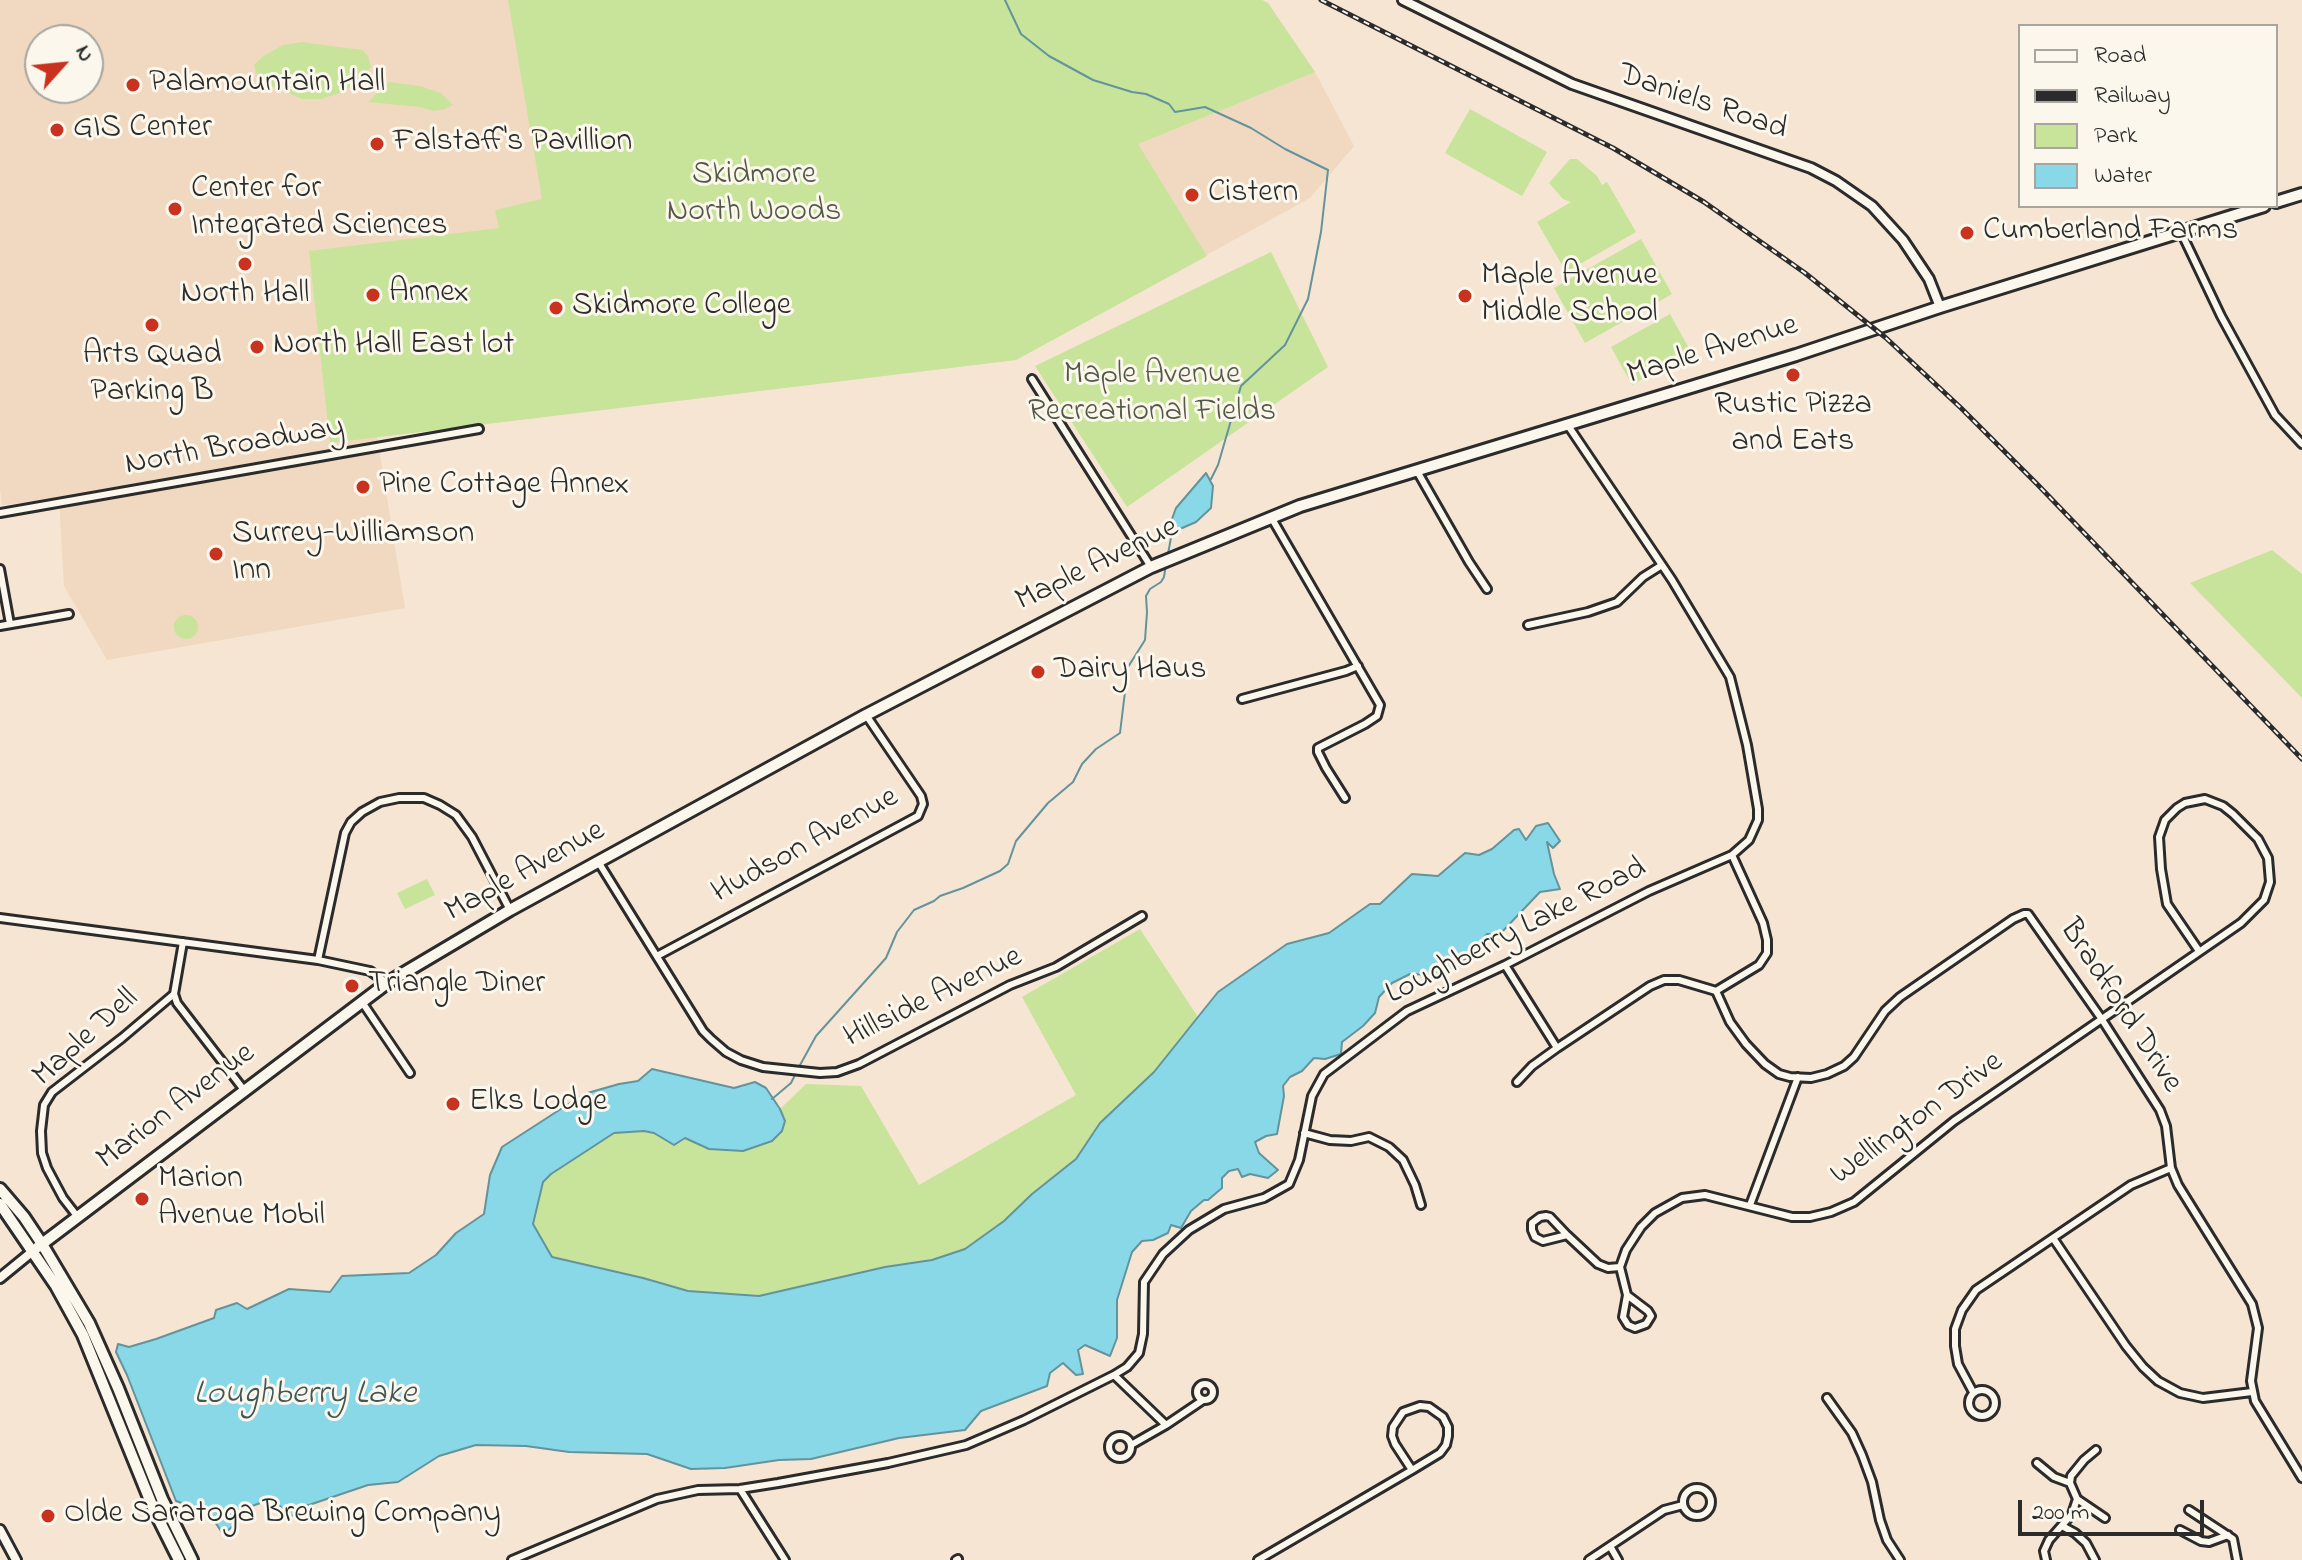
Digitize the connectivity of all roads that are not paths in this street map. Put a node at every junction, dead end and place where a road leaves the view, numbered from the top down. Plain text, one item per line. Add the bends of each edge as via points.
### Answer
1 (1403, 0) edge
2 (2302, 194) edge
3 (2278, 201) edge
4 (2258, 208) edge
5 (2181, 232) junction
6 (1940, 307) junction
7 (1032, 379) dead end
8 (1567, 424) junction
9 (479, 429) dead end
10 (2302, 444) edge
11 (1417, 471) junction
12 (0, 513) edge
13 (1271, 517) junction
14 (1662, 565) junction
15 (1151, 567) junction
16 (0, 569) edge
17 (1487, 589) dead end
18 (69, 614) dead end
19 (10, 624) junction
20 (1528, 625) dead end
21 (0, 626) edge
22 (1358, 666) junction
23 (1242, 699) dead end
24 (866, 715) junction
25 (1345, 798) dead end
26 (1732, 855) junction
27 (599, 863) junction
28 (510, 910) junction
29 (1142, 916) dead end
30 (0, 918) edge
31 (183, 942) junction
32 (2199, 951) junction
33 (657, 956) junction
34 (318, 960) junction
35 (1505, 965) junction
36 (387, 983) junction
37 (1716, 991) junction
38 (174, 994) junction
39 (362, 1002) junction
40 (2101, 1018) junction
41 (1557, 1048) junction
42 (410, 1073) dead end
43 (1798, 1077) junction
44 (1517, 1082) dead end
45 (244, 1090) junction
46 (1304, 1133) junction
47 (2171, 1168) junction
48 (0, 1189) edge
49 (0, 1204) edge
50 (1421, 1205) dead end
51 (1750, 1205) junction
52 (77, 1216) junction
53 (1567, 1235) junction
54 (2053, 1238) junction
55 (37, 1247) junction
56 (1620, 1267) junction
57 (0, 1278) edge
58 (1627, 1295) junction
59 (1114, 1375) junction
60 (1973, 1392) junction
61 (2252, 1392) junction
62 (1827, 1398) dead end
63 (1203, 1400) dead end
64 (1166, 1425) junction
65 (1131, 1445) dead end
66 (2096, 1450) dead end
67 (2037, 1463) dead end
68 (1412, 1470) junction
69 (2302, 1478) edge
70 (2070, 1483) junction
71 (740, 1489) junction
72 (2077, 1499) junction
73 (1683, 1505) junction
74 (2189, 1510) dead end
75 (2105, 1518) dead end
76 (2062, 1526) junction
77 (0, 1530) edge
78 (2180, 1530) dead end
79 (2228, 1535) junction
80 (1610, 1546) junction
81 (16, 1560) edge
82 (179, 1560) edge
83 (192, 1560) edge
84 (512, 1560) edge
85 (785, 1560) edge
86 (1258, 1560) edge
87 (1589, 1560) edge
88 (1618, 1560) edge
89 (1900, 1560) edge
90 (2046, 1560) edge
91 (2095, 1560) edge
92 (2237, 1560) edge

1 - 6 street, Daniels Road via 1561,79 1836,181 1872,206 1899,236 1929,279
2 - 3 main road
4 - 5 main road, Maple Avenue
5 - 6 main road, Maple Avenue
5 - 10 street via 2275,415
6 - 8 main road, Maple Avenue
7 - 15 street
8 - 11 main road, Maple Avenue
8 - 14 street, Loughberry Lake Road
9 - 12 street, North Broadway
11 - 13 main road, Maple Avenue
11 - 17 street
13 - 15 main road, Maple Avenue
13 - 22 street
14 - 20 street via 1617,602
14 - 26 street, Loughberry Lake Road via 1734,688 1758,820 1755,832
15 - 24 main road, Maple Avenue
16 - 19 street
18 - 19 street
19 - 21 street
22 - 23 street
22 - 25 street via 1380,711 1318,748
24 - 27 main road, Maple Avenue
24 - 33 street, Hudson Avenue via 921,796 918,816
26 - 35 street, Loughberry Lake Road
26 - 37 street via 1763,923 1767,953 1759,965
27 - 28 main road, Maple Avenue
27 - 33 street, Hillside Avenue
28 - 34 street via 456,815 424,798 380,802 362,812 345,833
28 - 36 main road, Maple Avenue
29 - 33 street, Hillside Avenue via 1056,967 837,1072 763,1067 726,1052 703,1031
30 - 31 street
31 - 34 street
31 - 38 street, Maple Dell
32 - 32 street via 2257,909 2270,882 2268,858 2258,839 2223,806 2205,799 2177,808 2159,837 2167,904
32 - 40 street, Wellington Drive
34 - 36 street via 370,971
35 - 41 street
35 - 46 street, Loughberry Lake Road via 1407,1011 1324,1074 1312,1096
36 - 39 main road, Marion Avenue
37 - 41 street via 1664,980
37 - 43 street via 1730,1022 1756,1056 1779,1074
38 - 45 street
38 - 52 street, Maple Dell via 52,1092 44,1105 42,1153
39 - 42 street
39 - 45 main road, Marion Avenue
40 - 43 street, Bradford Drive via 2034,920 2024,914 1890,1005 1844,1066
40 - 47 street, Bradford Drive via 2160,1110
40 - 51 street, Wellington Drive via 1944,1128 1848,1205 1810,1217
41 - 44 street
43 - 51 street
45 - 52 main road, Marion Avenue
46 - 50 street via 1330,1140 1369,1137 1389,1147 1403,1160
46 - 59 street, Loughberry Lake Road via 1289,1184 1264,1198 1224,1209 1163,1254 1144,1282 1139,1353
47 - 54 street via 2131,1185
47 - 61 street, Bradford Drive via 2252,1304 2258,1328
48 - 55 main road via 24,1217
49 - 55 main road
51 - 56 street, Wellington Drive via 1705,1195 1682,1198 1641,1227
52 - 55 main road, Marion Avenue
53 - 53 street via 1539,1241 1532,1223 1546,1216
53 - 56 street via 1598,1264
54 - 60 street via 1976,1290 1962,1310 1955,1329 1956,1356
54 - 61 street via 2126,1346 2158,1381 2203,1398
55 - 57 street, Marion Avenue
55 - 82 main road via 83,1335
55 - 83 main road via 97,1339
56 - 58 street
58 - 58 street via 1648,1311 1646,1324 1628,1325 1623,1317
59 - 64 street
59 - 71 street, Loughberry Lake Road via 966,1445
60 - 60 street via 1990,1394 1992,1411 1975,1414 1969,1401
61 - 69 street
62 - 89 street via 1862,1455 1884,1530
63 - 64 street
64 - 65 street
66 - 70 street
67 - 70 street
68 - 68 street via 1446,1445 1448,1427 1429,1407 1403,1412 1393,1427 1395,1444
68 - 86 street
70 - 72 street
71 - 84 street, Loughberry Lake Road via 670,1495
71 - 85 street
72 - 75 street
72 - 76 street
73 - 73 street via 1691,1515 1700,1516 1710,1506 1710,1497 1704,1490 1691,1489
73 - 80 street via 1664,1510
74 - 79 street
76 - 90 street via 2045,1546
76 - 91 street via 2086,1543
77 - 81 street
78 - 79 street via 2209,1542
79 - 92 street
80 - 87 street
80 - 88 street

